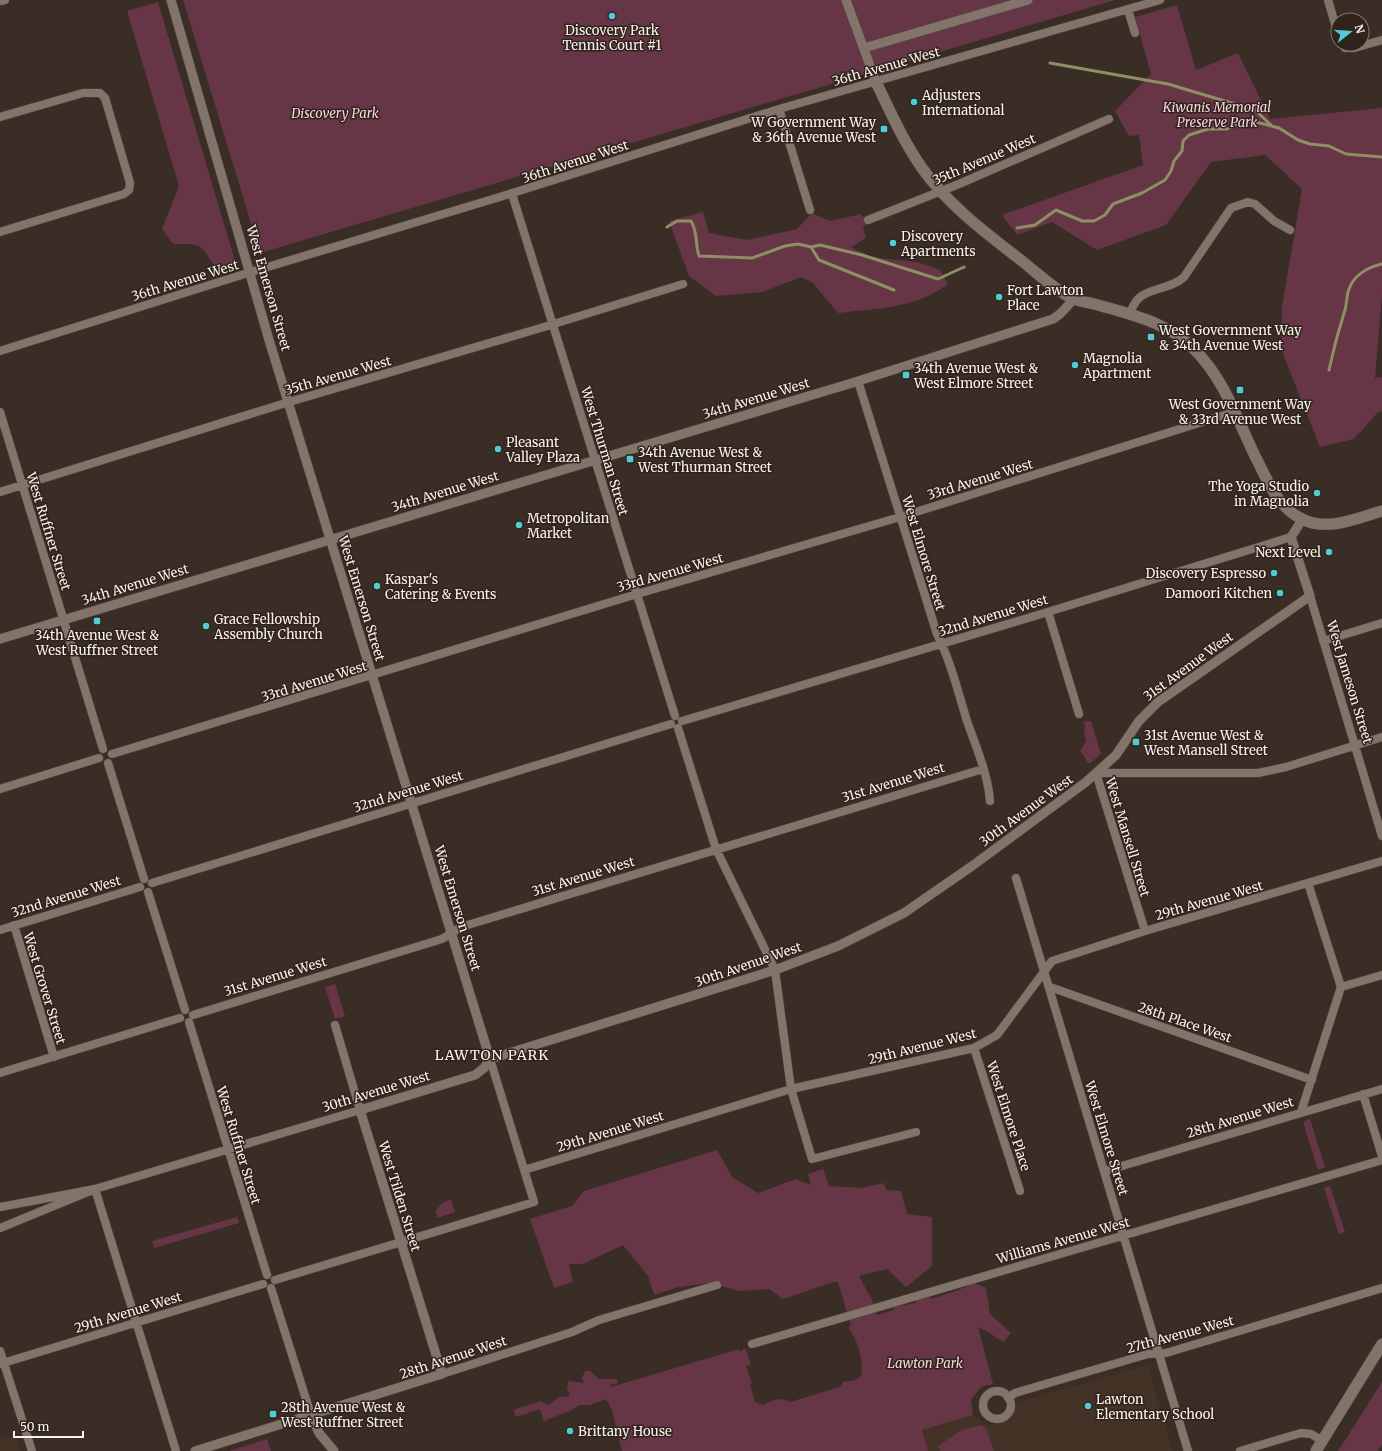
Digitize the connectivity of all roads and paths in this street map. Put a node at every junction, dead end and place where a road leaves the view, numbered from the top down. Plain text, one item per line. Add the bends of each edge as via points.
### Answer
1 (5, 0) edge
2 (171, 0) edge
3 (846, 0) edge
4 (1028, 0) edge
5 (1160, 0) edge
6 (1328, 0) edge
7 (0, 2) edge
8 (1128, 10) junction
9 (1332, 12) edge
10 (1135, 33) dead end
11 (1382, 40) edge
12 (1370, 43) edge
13 (864, 48) junction
14 (876, 82) junction
15 (779, 109) junction
16 (0, 117) edge
17 (1109, 118) dead end
18 (941, 191) junction
19 (512, 194) junction
20 (810, 210) dead end
21 (868, 220) dead end
22 (1290, 230) dead end
23 (0, 232) edge
24 (251, 272) junction
25 (683, 284) dead end
26 (1074, 299) junction
27 (1129, 314) junction
28 (552, 324) junction
29 (0, 351) edge
30 (858, 381) junction
31 (289, 402) junction
32 (0, 412) edge
33 (1234, 412) junction
34 (595, 460) junction
35 (22, 485) junction
36 (0, 492) edge
37 (1382, 511) edge
38 (900, 517) junction
39 (1302, 520) junction
40 (1291, 537) junction
41 (330, 539) junction
42 (637, 594) junction
43 (1310, 596) junction
44 (1048, 612) junction
45 (64, 619) junction
46 (1382, 623) edge
47 (0, 639) edge
48 (1323, 641) junction
49 (942, 644) junction
50 (372, 676) junction
51 (1079, 714) dead end
52 (676, 722) junction
53 (1382, 737) edge
54 (1356, 746) junction
55 (104, 749) junction
56 (112, 754) junction
57 (99, 758) junction
58 (108, 763) junction
59 (982, 769) junction
60 (1096, 773) junction
61 (0, 788) edge
62 (990, 801) dead end
63 (412, 803) junction
64 (1382, 836) edge
65 (716, 849) junction
66 (1382, 861) edge
67 (1016, 878) dead end
68 (144, 879) junction
69 (152, 883) junction
70 (1308, 883) junction
71 (140, 887) junction
72 (148, 892) junction
73 (14, 926) junction
74 (0, 930) edge
75 (1145, 931) junction
76 (452, 932) junction
77 (775, 970) junction
78 (1044, 970) junction
79 (1382, 975) edge
80 (1050, 987) junction
81 (1341, 987) junction
82 (185, 1010) junction
83 (193, 1015) junction
84 (180, 1018) junction
85 (189, 1022) junction
86 (335, 1025) dead end
87 (974, 1048) junction
88 (54, 1057) junction
89 (490, 1059) junction
90 (0, 1073) edge
91 (1312, 1080) junction
92 (791, 1089) junction
93 (1382, 1089) edge
94 (1363, 1094) junction
95 (360, 1110) junction
96 (1301, 1112) junction
97 (916, 1132) dead end
98 (229, 1149) junction
99 (1382, 1156) edge
100 (1382, 1160) edge
101 (524, 1170) junction
102 (1105, 1171) junction
103 (95, 1189) junction
104 (1020, 1191) dead end
105 (0, 1208) edge
106 (0, 1228) edge
107 (1123, 1235) junction
108 (401, 1242) junction
109 (267, 1275) junction
110 (275, 1280) junction
111 (262, 1284) junction
112 (717, 1285) dead end
113 (271, 1288) junction
114 (1382, 1288) edge
115 (136, 1322) junction
116 (752, 1344) dead end
117 (1382, 1344) edge
118 (0, 1351) edge
119 (1158, 1353) junction
120 (2, 1363) edge
121 (442, 1374) junction
122 (1008, 1398) dead end
123 (311, 1415) junction
124 (1323, 1441) junction
125 (32, 1451) edge
126 (176, 1451) edge
127 (195, 1451) edge
128 (334, 1451) edge
129 (1188, 1451) edge
130 (1240, 1451) edge
131 (1316, 1451) edge

1 - 7 street
2 - 24 street, West Emerson Street
3 - 13 street
4 - 13 street
5 - 8 street, 36th Avenue West
6 - 9 street
8 - 10 street
8 - 14 street, 36th Avenue West
11 - 12 street
13 - 14 street
14 - 15 street, 36th Avenue West
14 - 18 main road via 905,141 922,169
15 - 19 street, 36th Avenue West
15 - 20 street
16 - 23 street via 83,93 100,93 105,98 128,175 129,190 124,194
17 - 18 street, 35th Avenue West
18 - 21 street, 35th Avenue West
18 - 26 main road via 1014,255
19 - 24 street, 36th Avenue West
19 - 28 street, West Thurman Street
22 - 27 street via 1274,221 1255,204 1248,202 1230,208 1192,267 1176,285 1137,298
24 - 29 street, 36th Avenue West
24 - 31 street, West Emerson Street
25 - 28 street, 35th Avenue West
26 - 27 main road
26 - 30 street, 34th Avenue West via 1053,319
27 - 33 main road via 1167,329 1193,348 1216,377
28 - 31 street, 35th Avenue West
28 - 34 street, West Thurman Street
30 - 34 street, 34th Avenue West
30 - 38 street, West Elmore Street
31 - 35 street, 35th Avenue West
31 - 41 street, West Emerson Street
32 - 35 street, West Ruffner Street
33 - 38 street, 33rd Avenue West
33 - 39 main road via 1278,498 1289,511
34 - 41 street, 34th Avenue West
34 - 42 street, West Thurman Street
35 - 36 street, 35th Avenue West
35 - 45 street, West Ruffner Street
37 - 39 main road via 1338,523 1319,524
38 - 42 street, 33rd Avenue West
38 - 49 street, West Elmore Street
39 - 40 street
40 - 43 street, West Jameson Street
40 - 44 street, 32nd Avenue West
41 - 45 street, 34th Avenue West
41 - 50 street, West Emerson Street
42 - 50 street, 33rd Avenue West
42 - 52 street, West Thurman Street
43 - 48 street, West Jameson Street
43 - 60 street, 31st Avenue West via 1158,702 1139,721 1116,755
44 - 49 street, 32nd Avenue West
44 - 51 street
45 - 47 street, 34th Avenue West
45 - 55 street, West Ruffner Street
46 - 48 street
48 - 54 street, West Jameson Street
49 - 52 street, 32nd Avenue West
49 - 59 street, West Elmore Street
50 - 56 street, 33rd Avenue West
50 - 63 street, West Emerson Street
52 - 63 street, 32nd Avenue West
52 - 65 street, West Thurman Street
53 - 54 street
54 - 60 street via 1258,773
54 - 64 street, West Jameson Street
55 - 56 street
55 - 57 street via 99,753
56 - 58 street via 113,758
57 - 58 street via 102,763
57 - 61 street
58 - 68 street
59 - 62 street, West Elmore Street
59 - 65 street, 31st Avenue West
60 - 75 street, West Mansell Street
60 - 77 street, 30th Avenue West via 972,866 904,913 838,946
63 - 69 street, 32nd Avenue West
63 - 76 street, West Emerson Street
65 - 76 street, 31st Avenue West via 461,927
65 - 77 street, West Thurman Street
66 - 70 street, 29th Avenue West
67 - 78 street, West Elmore Street
68 - 69 street via 149,879
68 - 71 street via 140,882
69 - 72 street
70 - 75 street, 29th Avenue West
70 - 81 street
71 - 72 street
71 - 73 street, 32nd Avenue West
72 - 82 street
73 - 74 street, 32nd Avenue West
73 - 88 street, West Grover Street
75 - 78 street, 29th Avenue West via 1052,961
76 - 83 street, 31st Avenue West via 442,939
76 - 89 street, West Emerson Street
77 - 89 street, 30th Avenue West
77 - 92 street, West Thurman Street
78 - 80 street, West Elmore Street
78 - 87 street, 29th Avenue West via 997,1034
79 - 81 street
80 - 91 street, 28th Place West
80 - 102 street, West Elmore Street
81 - 91 street
82 - 83 street via 190,1010
82 - 84 street
83 - 85 street
84 - 85 street via 184,1022
84 - 88 street
85 - 98 street, West Ruffner Street
86 - 95 street, West Tilden Street
87 - 92 street, 29th Avenue West
87 - 104 street, West Elmore Place
88 - 90 street
89 - 95 street, 30th Avenue West via 475,1075
89 - 101 street, West Emerson Street
91 - 96 street
92 - 97 street, West Thurman Street via 812,1159
92 - 101 street, 29th Avenue West
93 - 94 street, 28th Avenue West
94 - 96 street, 28th Avenue West
94 - 99 street
95 - 98 street, 30th Avenue West
95 - 108 street, West Tilden Street
96 - 102 street, 28th Avenue West
98 - 103 street, 30th Avenue West
98 - 109 street, West Ruffner Street
100 - 107 street, Williams Avenue West
101 - 108 street, West Emerson Street via 534,1202
102 - 107 street, West Elmore Street
103 - 105 street, 30th Avenue West
103 - 106 street, 30th Avenue West
103 - 115 street
107 - 116 street, Williams Avenue West
107 - 119 street, West Elmore Street
108 - 110 street
108 - 121 street, West Tilden Street
109 - 110 street via 272,1275
109 - 111 street
110 - 113 street
111 - 113 street via 266,1288
111 - 115 street, 29th Avenue West
112 - 121 street, 28th Avenue West via 599,1320 572,1332
113 - 123 street
114 - 119 street, 27th Avenue West via 1166,1353
115 - 120 street, 29th Avenue West
115 - 126 street
117 - 124 main road
118 - 120 street
119 - 122 street, 27th Avenue West via 1015,1393
119 - 129 street, West Elmore Street
120 - 125 street
121 - 123 street, 28th Avenue West
123 - 127 street, 28th Avenue West
123 - 128 street via 319,1433
124 - 130 street via 1311,1434 1301,1433
124 - 131 main road

